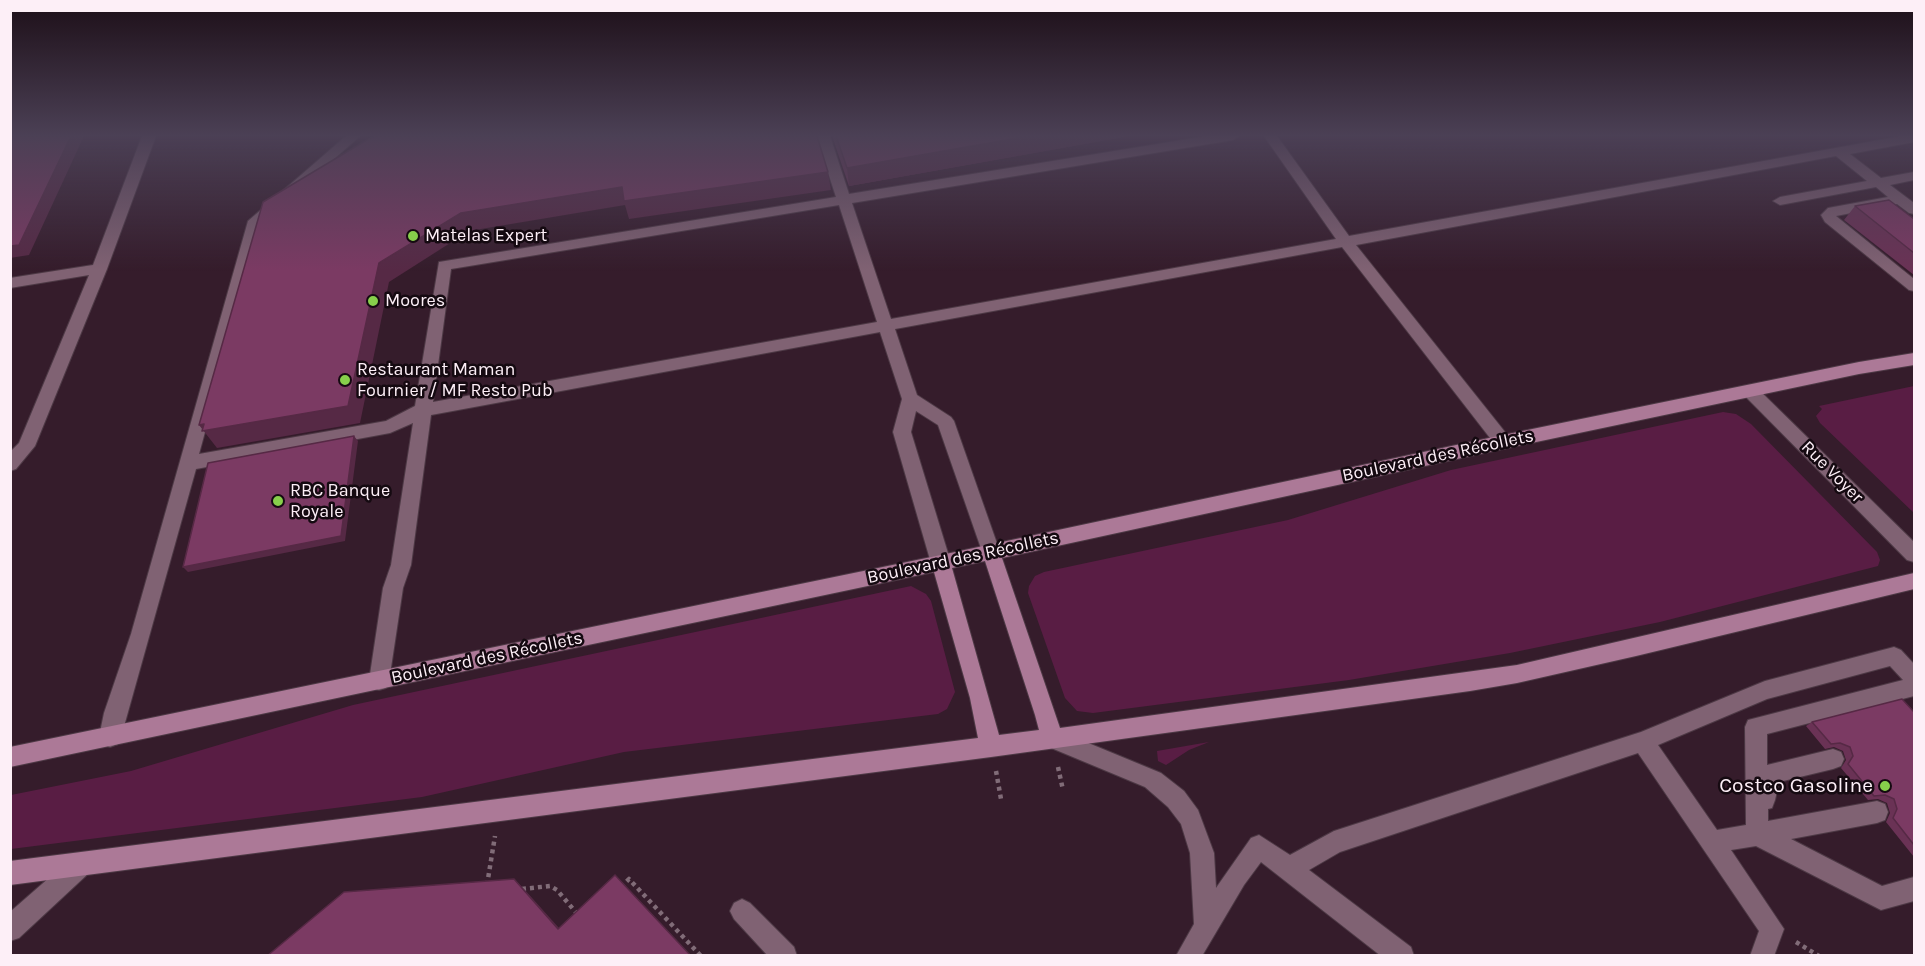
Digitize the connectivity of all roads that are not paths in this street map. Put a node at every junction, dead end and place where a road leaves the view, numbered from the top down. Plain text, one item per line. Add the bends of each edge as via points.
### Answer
1 (132, 181) edge
2 (301, 181) edge
3 (838, 181) edge
4 (960, 181) edge
5 (1302, 181) edge
6 (1678, 181) edge
7 (1885, 181) edge
8 (1880, 182) junction
9 (1899, 199) junction
10 (845, 200) junction
11 (1780, 201) dead end
12 (1914, 210) edge
13 (1345, 241) junction
14 (99, 269) junction
15 (10, 283) edge
16 (1914, 286) edge
17 (887, 325) junction
18 (1914, 359) edge
19 (1750, 391) junction
20 (910, 399) junction
21 (423, 410) junction
22 (1503, 442) junction
23 (189, 463) junction
24 (10, 464) edge
25 (991, 552) junction
26 (1914, 554) edge
27 (941, 563) junction
28 (1914, 581) edge
29 (1914, 678) edge
30 (379, 681) junction
31 (1914, 687) edge
32 (110, 737) junction
33 (1052, 738) junction
34 (1643, 741) junction
35 (991, 747) junction
36 (10, 757) edge
37 (1833, 759) dead end
38 (1877, 812) dead end
39 (1757, 834) junction
40 (1713, 842) junction
41 (82, 864) junction
42 (1289, 869) junction
43 (10, 873) edge
44 (1914, 889) edge
45 (741, 911) dead end
46 (1206, 927) junction
47 (10, 928) edge
48 (785, 956) edge
49 (1188, 956) edge
50 (1402, 956) edge
51 (1762, 956) edge

1 - 14 street
2 - 23 street via 255,221
3 - 10 street
4 - 10 street
5 - 13 street
6 - 13 street
7 - 8 street
8 - 9 street
8 - 11 street
9 - 12 street
9 - 16 street via 1828,215
10 - 17 street
10 - 21 street via 444,264
13 - 17 street
13 - 22 street
14 - 15 street
14 - 24 street via 26,446
17 - 20 street
17 - 21 street
18 - 19 main road, Boulevard des Récollets
19 - 22 main road, Boulevard des Récollets
19 - 26 street, Rue Voyer
20 - 25 street via 945,421
20 - 27 street via 902,432
21 - 23 street via 390,427
21 - 30 street via 401,565 393,588
22 - 25 main road, Boulevard des Récollets
23 - 32 street
25 - 27 main road, Boulevard des Récollets
25 - 33 main road
27 - 30 main road, Boulevard des Récollets
27 - 35 main road
28 - 33 main road via 1517,674
29 - 34 street via 1894,656 1765,690
30 - 32 main road, Boulevard des Récollets
31 - 39 street via 1756,727
32 - 36 main road, Boulevard des Récollets
33 - 35 main road
33 - 46 street via 1153,780 1176,798 1190,818 1202,853
34 - 40 street
34 - 42 street via 1334,842
35 - 41 main road
37 - 39 street via 1770,774
38 - 39 street
39 - 40 street
39 - 44 street via 1881,898
40 - 51 street via 1772,929
41 - 43 main road
41 - 47 street
42 - 46 street via 1259,846
42 - 50 street
45 - 48 street
46 - 49 street

